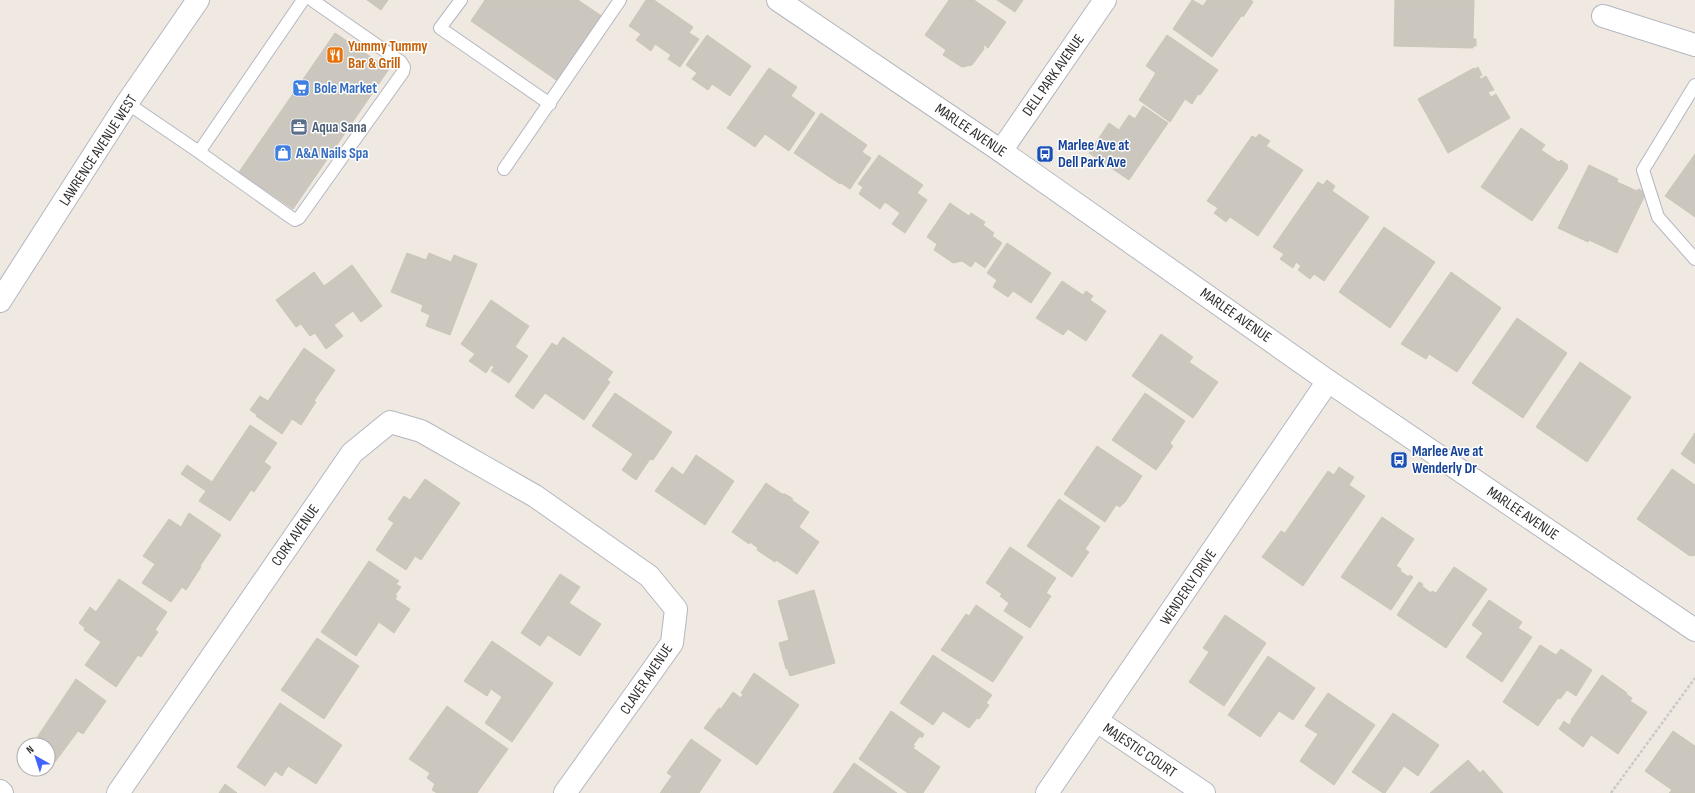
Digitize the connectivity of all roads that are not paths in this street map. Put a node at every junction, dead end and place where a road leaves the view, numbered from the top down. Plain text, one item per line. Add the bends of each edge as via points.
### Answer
1 (198, 0) edge
2 (303, 0) edge
3 (312, 0) edge
4 (461, 0) edge
5 (620, 0) edge
6 (778, 0) edge
7 (1105, 0) edge
8 (1603, 16) dead end
9 (1695, 45) edge
10 (1695, 85) edge
11 (127, 103) junction
12 (550, 104) junction
13 (1001, 151) junction
14 (199, 152) junction
15 (504, 169) dead end
16 (1695, 259) edge
17 (0, 301) edge
18 (1328, 381) junction
19 (535, 496) joint
20 (1695, 630) edge
21 (1097, 721) junction
22 (0, 791) edge
23 (2, 793) edge
24 (118, 793) edge
25 (565, 793) edge
26 (1047, 793) edge
27 (1204, 793) edge

1 - 11 street, LAWRENCE AVENUE WEST
2 - 14 lane
3 - 14 lane via 401,62 404,67 403,72 299,218 295,220
4 - 12 lane via 440,28
5 - 12 lane
6 - 13 street, MARLEE AVENUE
7 - 13 street, DELL PARK AVENUE
8 - 9 street
10 - 16 lane via 1643,170 1658,217
11 - 14 lane
11 - 17 street, LAWRENCE AVENUE WEST
12 - 15 lane
13 - 18 street, MARLEE AVENUE
18 - 20 street, MARLEE AVENUE
18 - 21 street, WENDERLY DRIVE
19 - 24 street, CORK AVENUE via 421,431 390,422 352,453
19 - 25 street, CLAVER AVENUE via 649,576 676,609 672,643
21 - 26 street, WENDERLY DRIVE
21 - 27 street, MAJESTIC COURT
22 - 23 street

